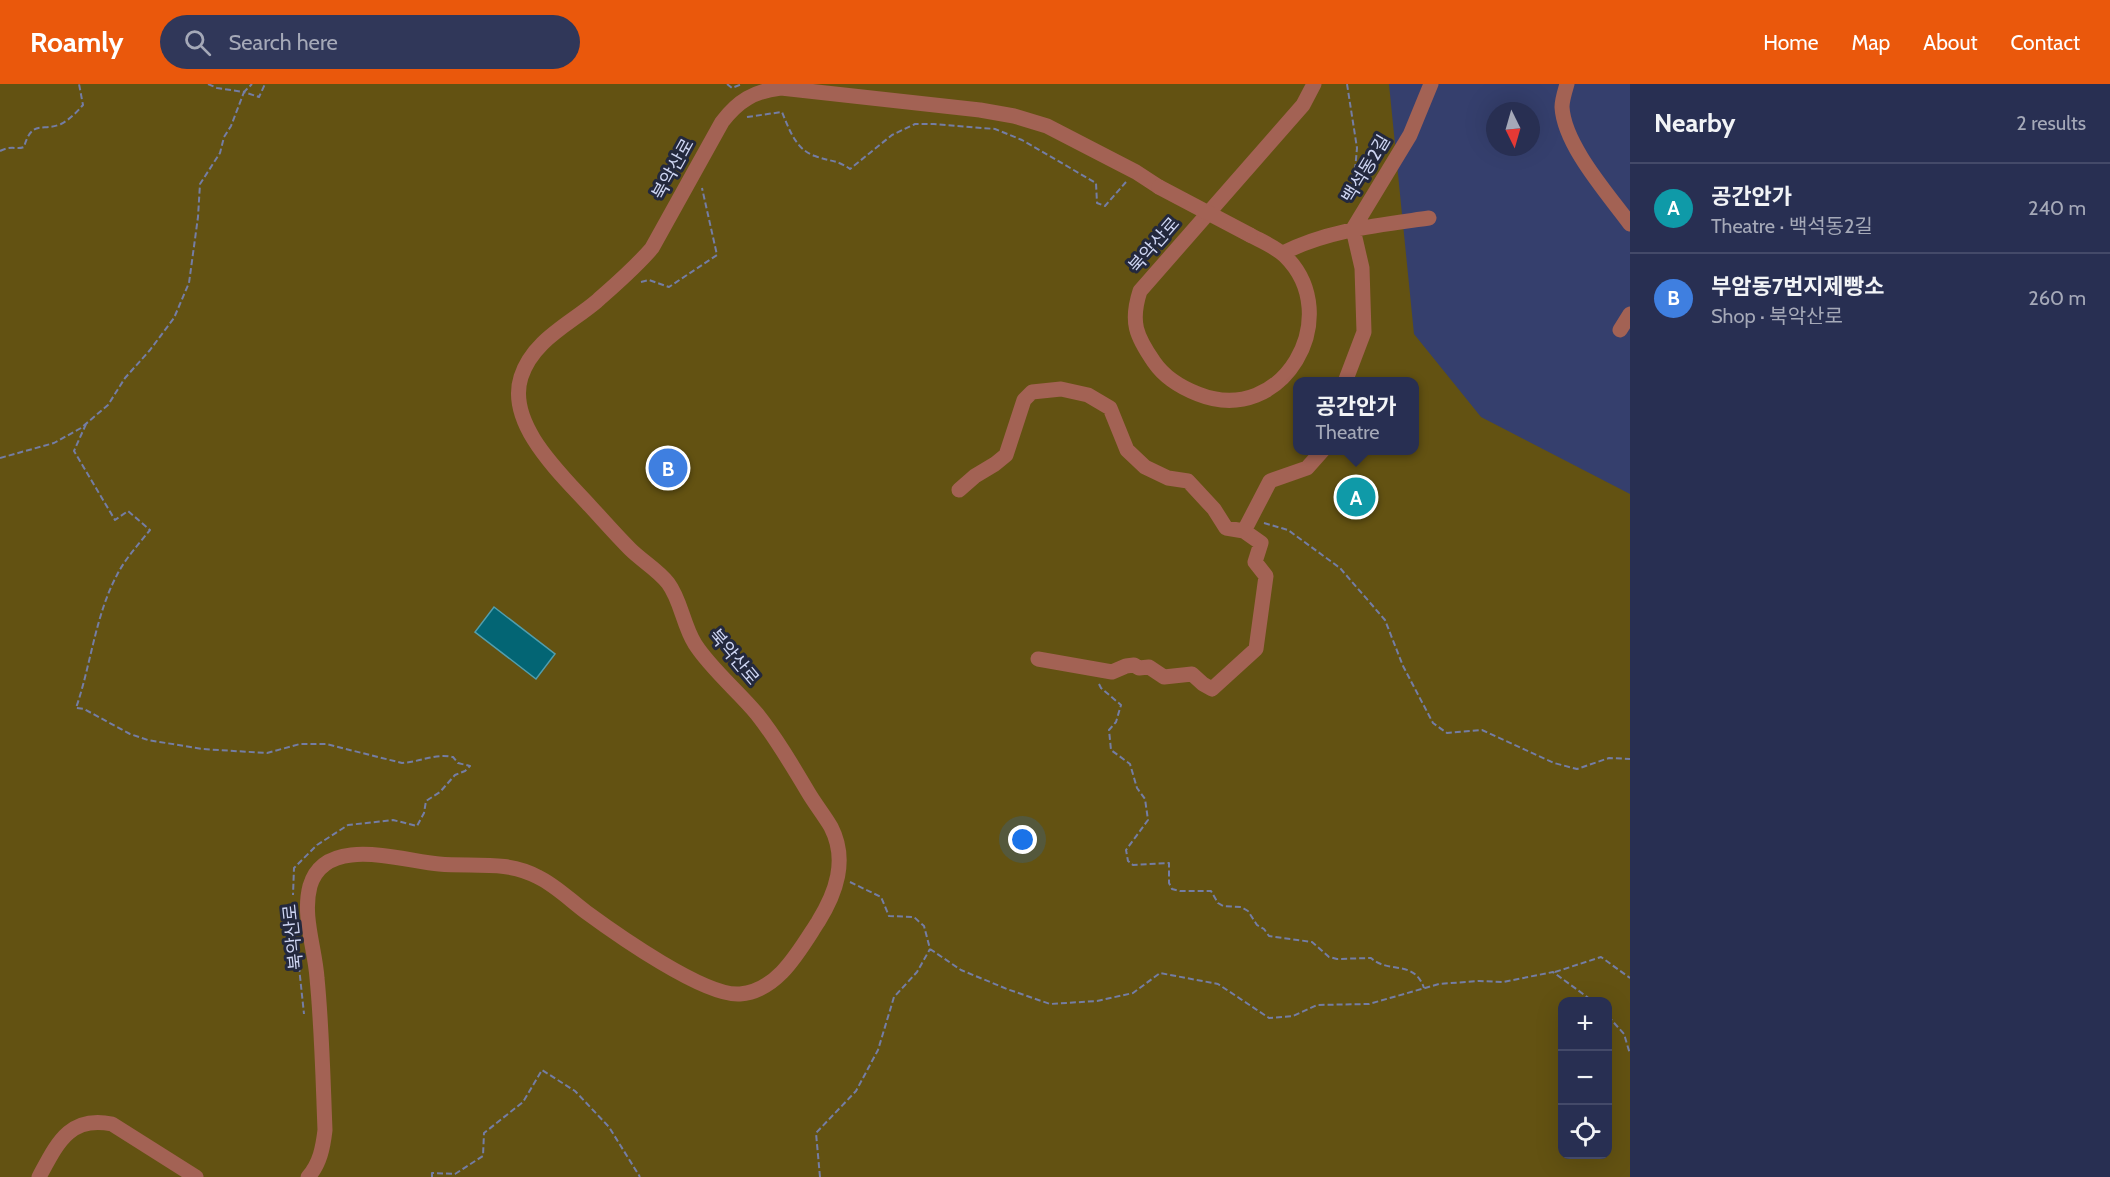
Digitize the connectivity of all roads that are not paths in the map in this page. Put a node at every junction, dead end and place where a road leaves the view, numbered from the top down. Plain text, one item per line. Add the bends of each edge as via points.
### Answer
1 (1314, 84) edge
2 (1431, 84) edge
3 (1567, 84) edge
4 (1429, 218) dead end
5 (1630, 224) edge
6 (1353, 229) junction
7 (1283, 254) junction
8 (1630, 314) edge
9 (1620, 330) dead end
10 (1347, 377) edge
11 (1319, 455) edge
12 (959, 490) dead end
13 (1247, 525) junction
14 (1038, 659) dead end
15 (39, 1177) edge
16 (196, 1177) edge
17 (308, 1177) edge

1 - 7 street, 북악산로 via 1303,105 1140,291 1134,309 1135,326 1160,370 1190,391 1211,400 1231,401 1266,391 1286,376 1304,346 1308,314 1302,282
2 - 6 street, 백석동2길 via 1410,135
3 - 5 street via 1562,107 1570,139
4 - 6 street
6 - 7 street via 1301,244
6 - 10 street, 백석동2길 via 1362,268 1364,332
7 - 17 street, 북악산로, bridge via 1047,126 1014,116 780,88 751,95 732,110 652,248 532,356 520,381 519,401 524,422 551,462 632,551 666,579 696,647 782,748 836,841 839,874 834,891 826,910 785,970 764,988 730,994 692,980 541,878 518,868 434,864 378,854 336,858 314,875 307,902 318,979 325,1130 319,1159
8 - 9 street
11 - 13 street via 1307,468 1270,481
12 - 13 street via 1006,455 1024,400 1032,392 1061,389 1088,395 1110,408 1128,450 1145,467 1168,478 1188,481 1214,508 1226,528
13 - 14 street via 1261,543 1255,562 1266,576 1256,648 1212,688 1192,674 1164,677 1149,667 1126,666 1112,672
15 - 16 street via 62,1139 75,1126 100,1121 112,1124

